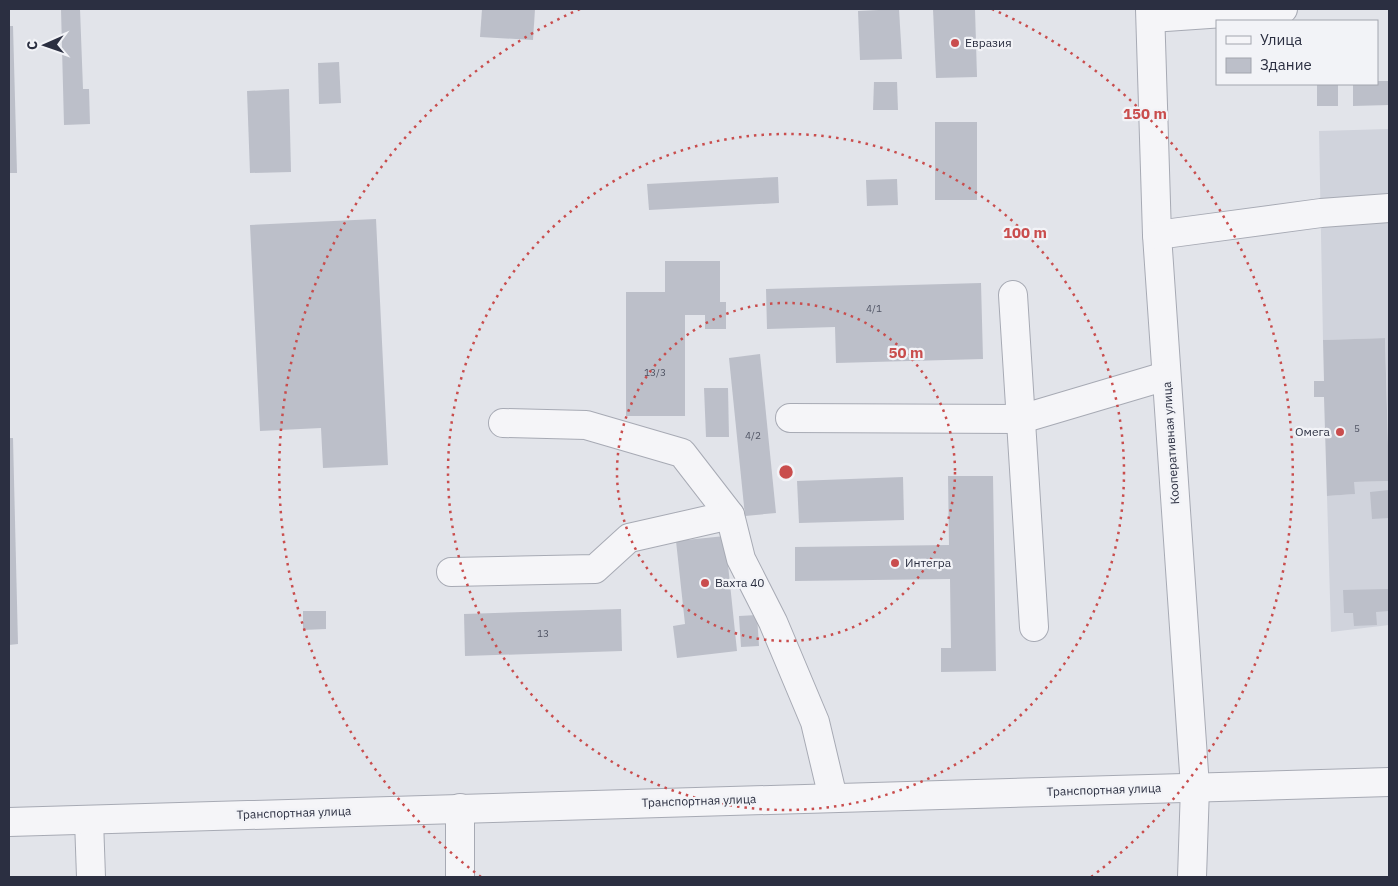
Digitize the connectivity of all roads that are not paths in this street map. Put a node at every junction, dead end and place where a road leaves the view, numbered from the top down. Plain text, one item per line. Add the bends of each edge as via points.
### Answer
1 (1284, 9) edge
2 (1150, 14) edge
3 (1389, 208) edge
4 (1157, 235) junction
5 (1013, 294) dead end
6 (1166, 376) junction
7 (790, 418) dead end
8 (1021, 418) junction
9 (503, 423) dead end
10 (730, 515) junction
11 (451, 572) dead end
12 (1034, 627) dead end
13 (1389, 782) edge
14 (1195, 788) junction
15 (833, 798) junction
16 (460, 808) junction
17 (90, 820) junction
18 (9, 822) edge
19 (91, 877) edge
20 (460, 877) edge
21 (1192, 877) edge

1 - 2 street
2 - 4 street, Кооперативная улица
3 - 4 street via 1321,213
4 - 6 street, Кооперативная улица
5 - 8 street
6 - 8 street
6 - 14 street, Кооперативная улица
7 - 8 street
8 - 12 street
9 - 10 street via 586,425 682,453
10 - 11 street via 629,538 595,569
10 - 15 street via 741,559 773,622 815,722
13 - 14 street, Транспортная улица
14 - 15 street, Транспортная улица
14 - 21 street, Кооперативная улица
15 - 16 street, Транспортная улица
16 - 17 street, Транспортная улица
16 - 20 street
17 - 18 street, Транспортная улица
17 - 19 street

